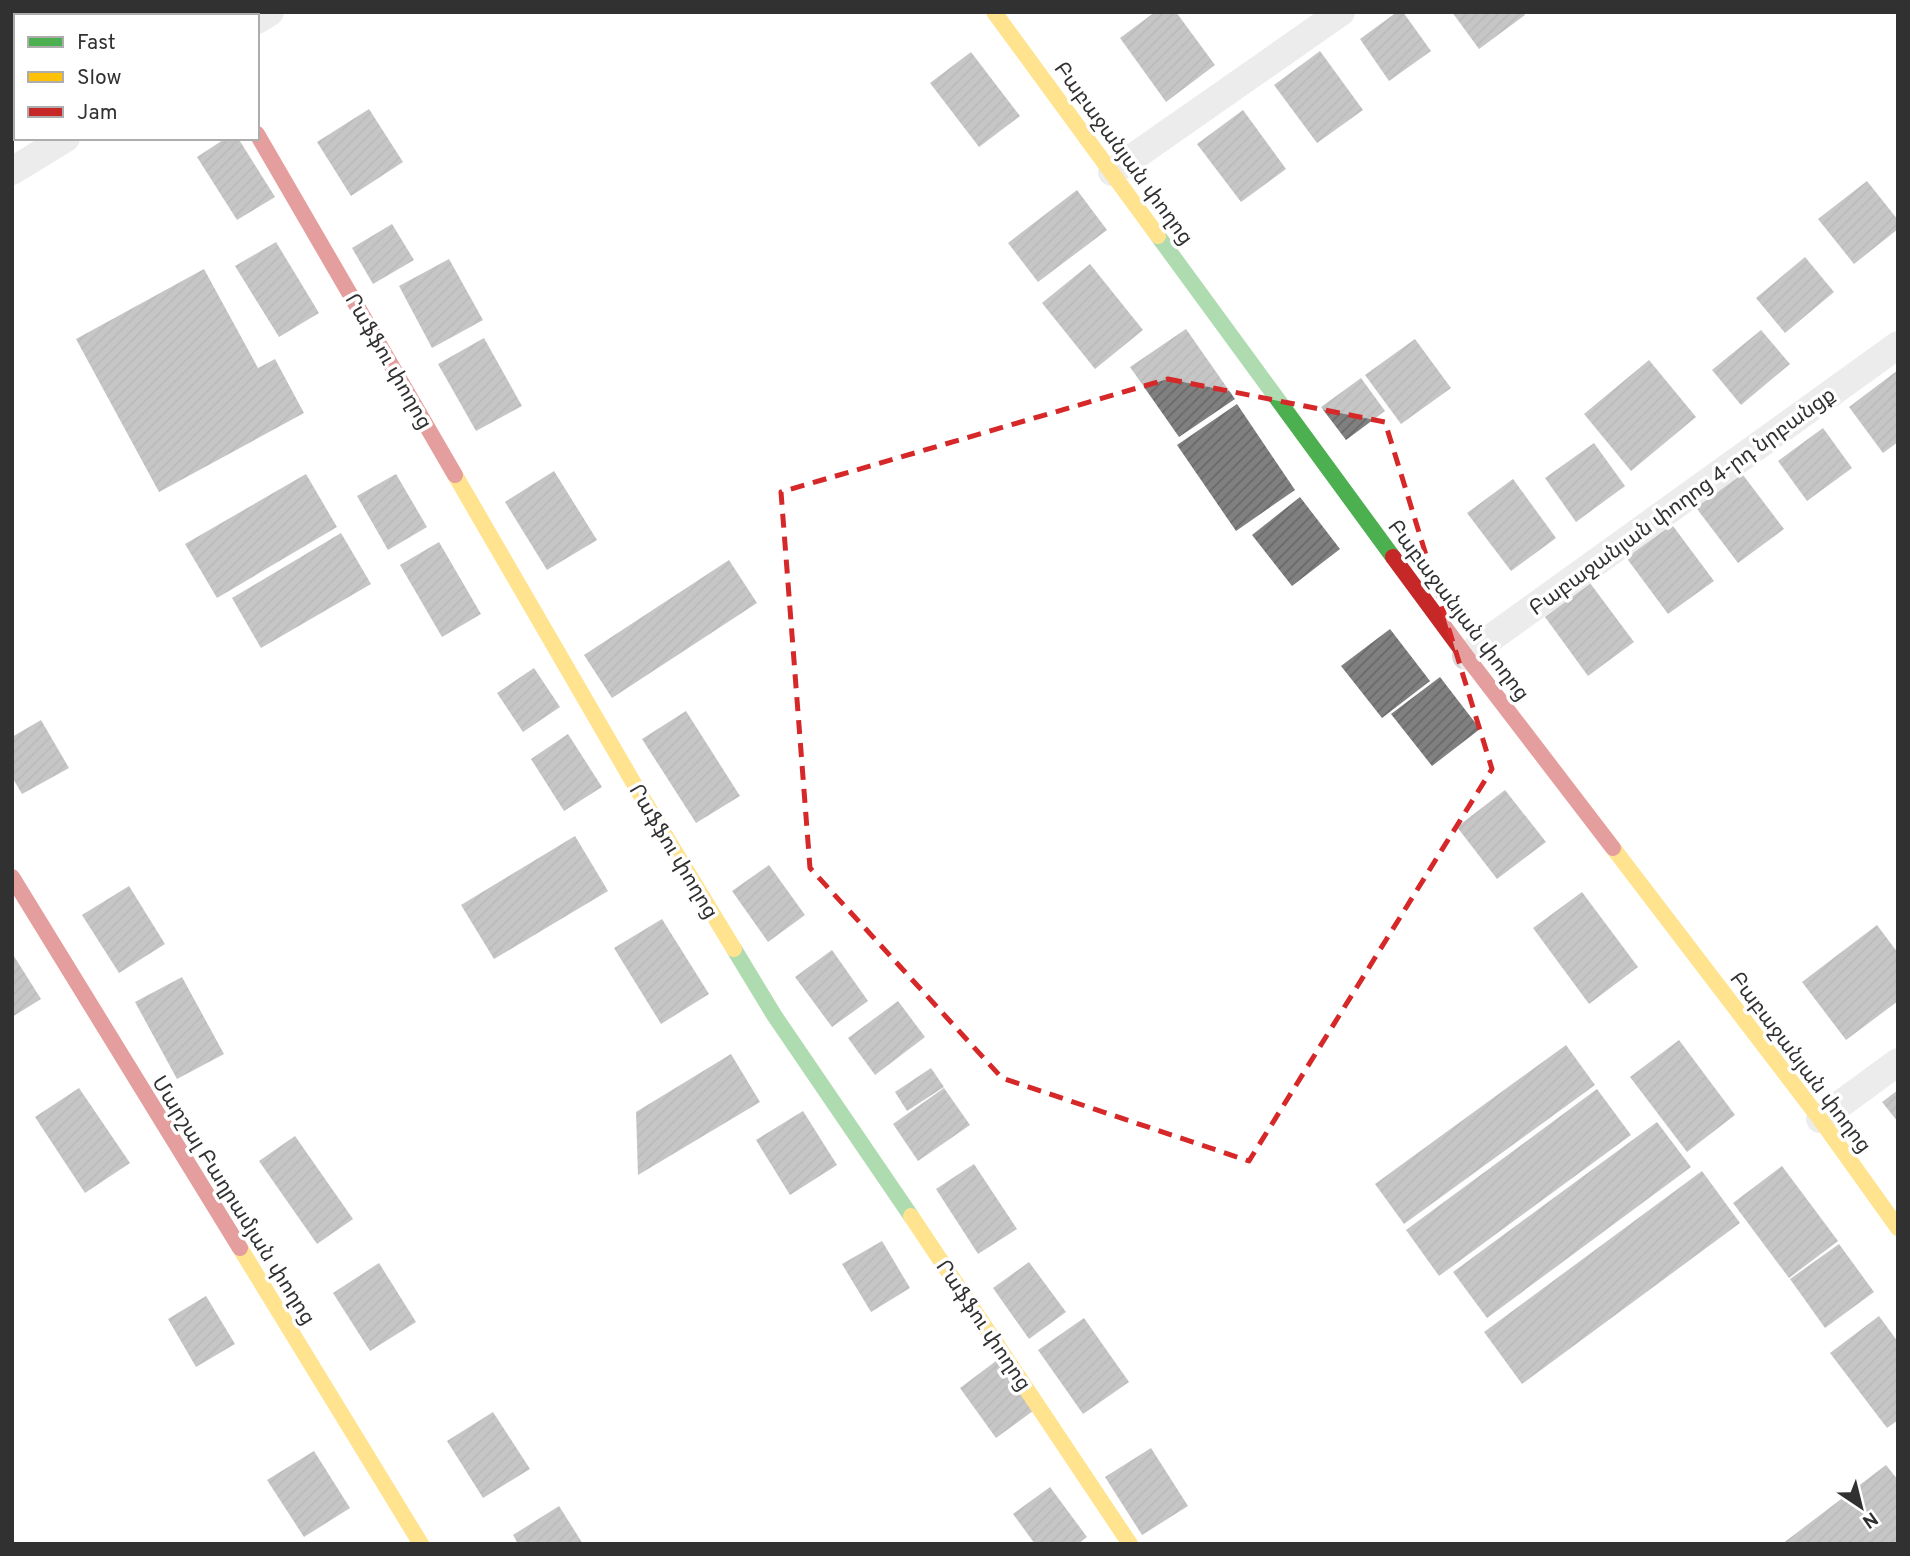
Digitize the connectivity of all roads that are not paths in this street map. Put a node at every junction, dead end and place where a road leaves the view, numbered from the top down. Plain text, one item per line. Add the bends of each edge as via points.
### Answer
1 (994, 12) edge
2 (1341, 12) edge
3 (259, 137) edge
4 (63, 140) edge
5 (12, 171) edge
6 (1112, 172) junction
7 (1898, 345) edge
8 (1466, 656) junction
9 (12, 877) edge
10 (1898, 1062) edge
11 (1820, 1119) junction
12 (1898, 1228) edge
13 (421, 1544) edge
14 (1130, 1544) edge

1 - 6 street, Բաբաջանյան փողոց
2 - 6 street
3 - 14 street, Րաֆֆու փողոց via 640,794 774,1015
4 - 5 street
6 - 8 street, Բաբաջանյան փողոց
7 - 8 street, Բաբաջանյան փողոց 4-րդ նրբանցք
8 - 11 street, Բաբաջանյան փողոց
9 - 13 street, Մարշալ Բաղրամյան փողոց
10 - 11 street
11 - 12 street, Բաբաջանյան փողոց

